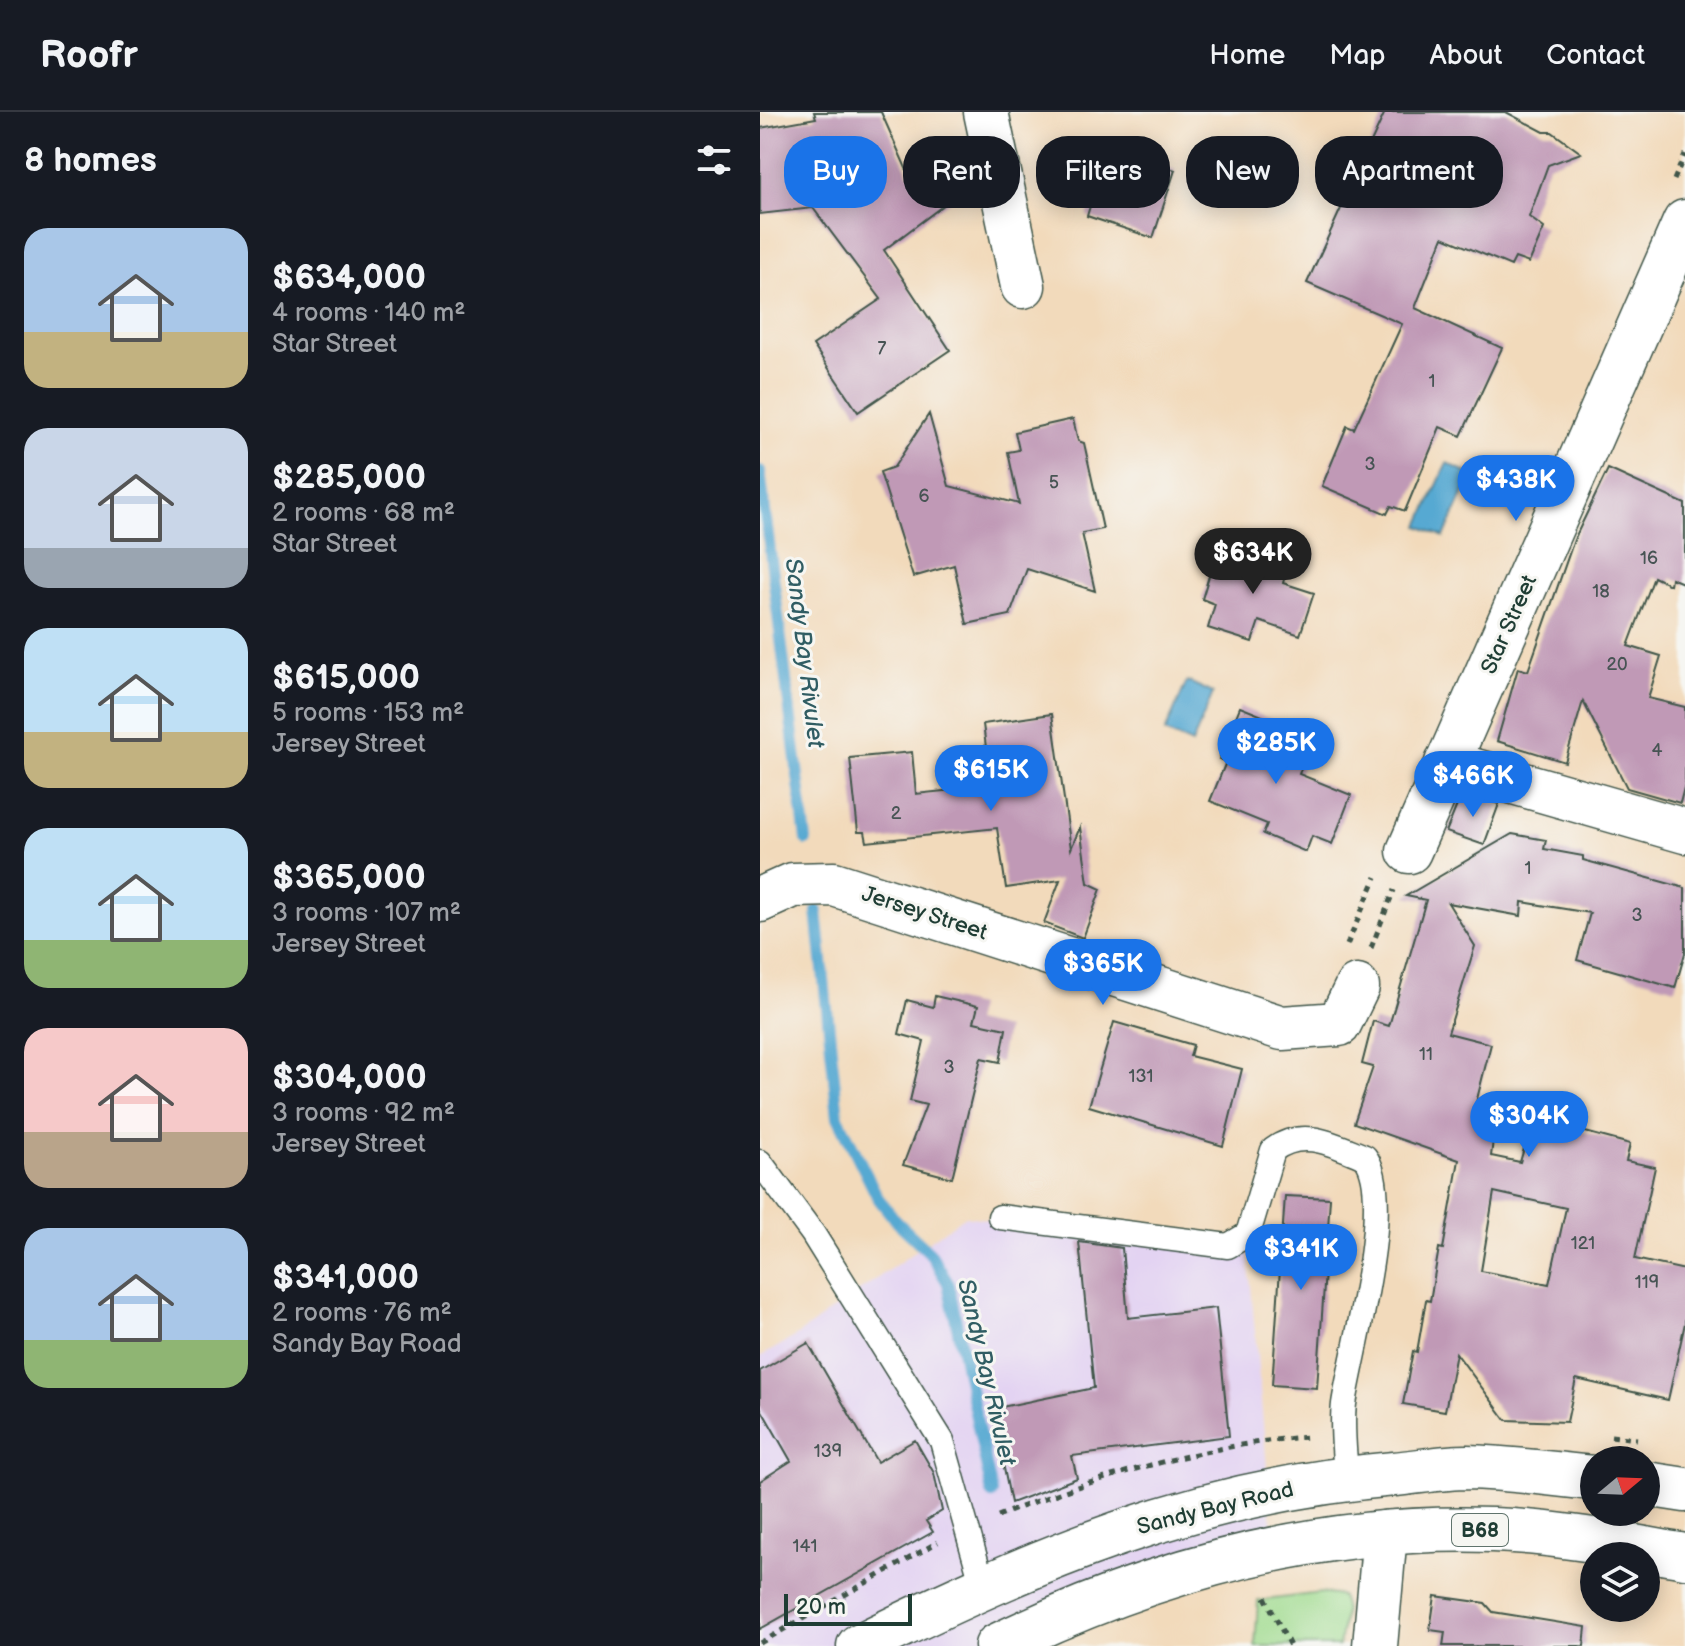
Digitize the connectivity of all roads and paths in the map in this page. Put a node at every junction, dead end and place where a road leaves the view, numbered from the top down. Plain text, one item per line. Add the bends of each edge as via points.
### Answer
1 (986, 112) edge
2 (1685, 154) edge
3 (1679, 202) edge
4 (1023, 286) dead end
5 (1447, 763) junction
6 (1685, 831) edge
7 (1394, 861) junction
8 (776, 892) edge
9 (1349, 973) junction
10 (760, 1162) edge
11 (1000, 1217) dead end
12 (1396, 1474) junction
13 (1580, 1477) edge
14 (1346, 1478) junction
15 (1660, 1486) edge
16 (1685, 1490) edge
17 (1385, 1533) junction
18 (1244, 1556) junction
19 (1685, 1556) edge
20 (983, 1586) junction
21 (859, 1646) edge
22 (997, 1646) edge
23 (1290, 1646) edge
24 (1375, 1646) edge

1 - 4 street
2 - 3 path
3 - 5 street, Star Street
5 - 6 street
5 - 7 street, Star Street
7 - 9 path
7 - 9 path
8 - 9 street, Jersey Street via 834,884 1282,1028 1339,1024
10 - 20 lane via 813,1234 942,1441
11 - 14 lane via 1228,1246 1248,1234 1273,1150 1281,1143 1305,1137 1365,1157 1375,1173 1377,1197 1359,1337 1344,1406
12 - 13 street, Sandy Bay Road via 1466,1467
12 - 14 street, Sandy Bay Road
12 - 17 street
14 - 20 street, Sandy Bay Road via 1161,1517
15 - 16 street
17 - 18 street, B68 via 1334,1537
17 - 19 street, B68 via 1494,1530
17 - 24 street
18 - 22 street, B68 via 1170,1574 1058,1616
18 - 23 path
20 - 21 street, Sandy Bay Road

